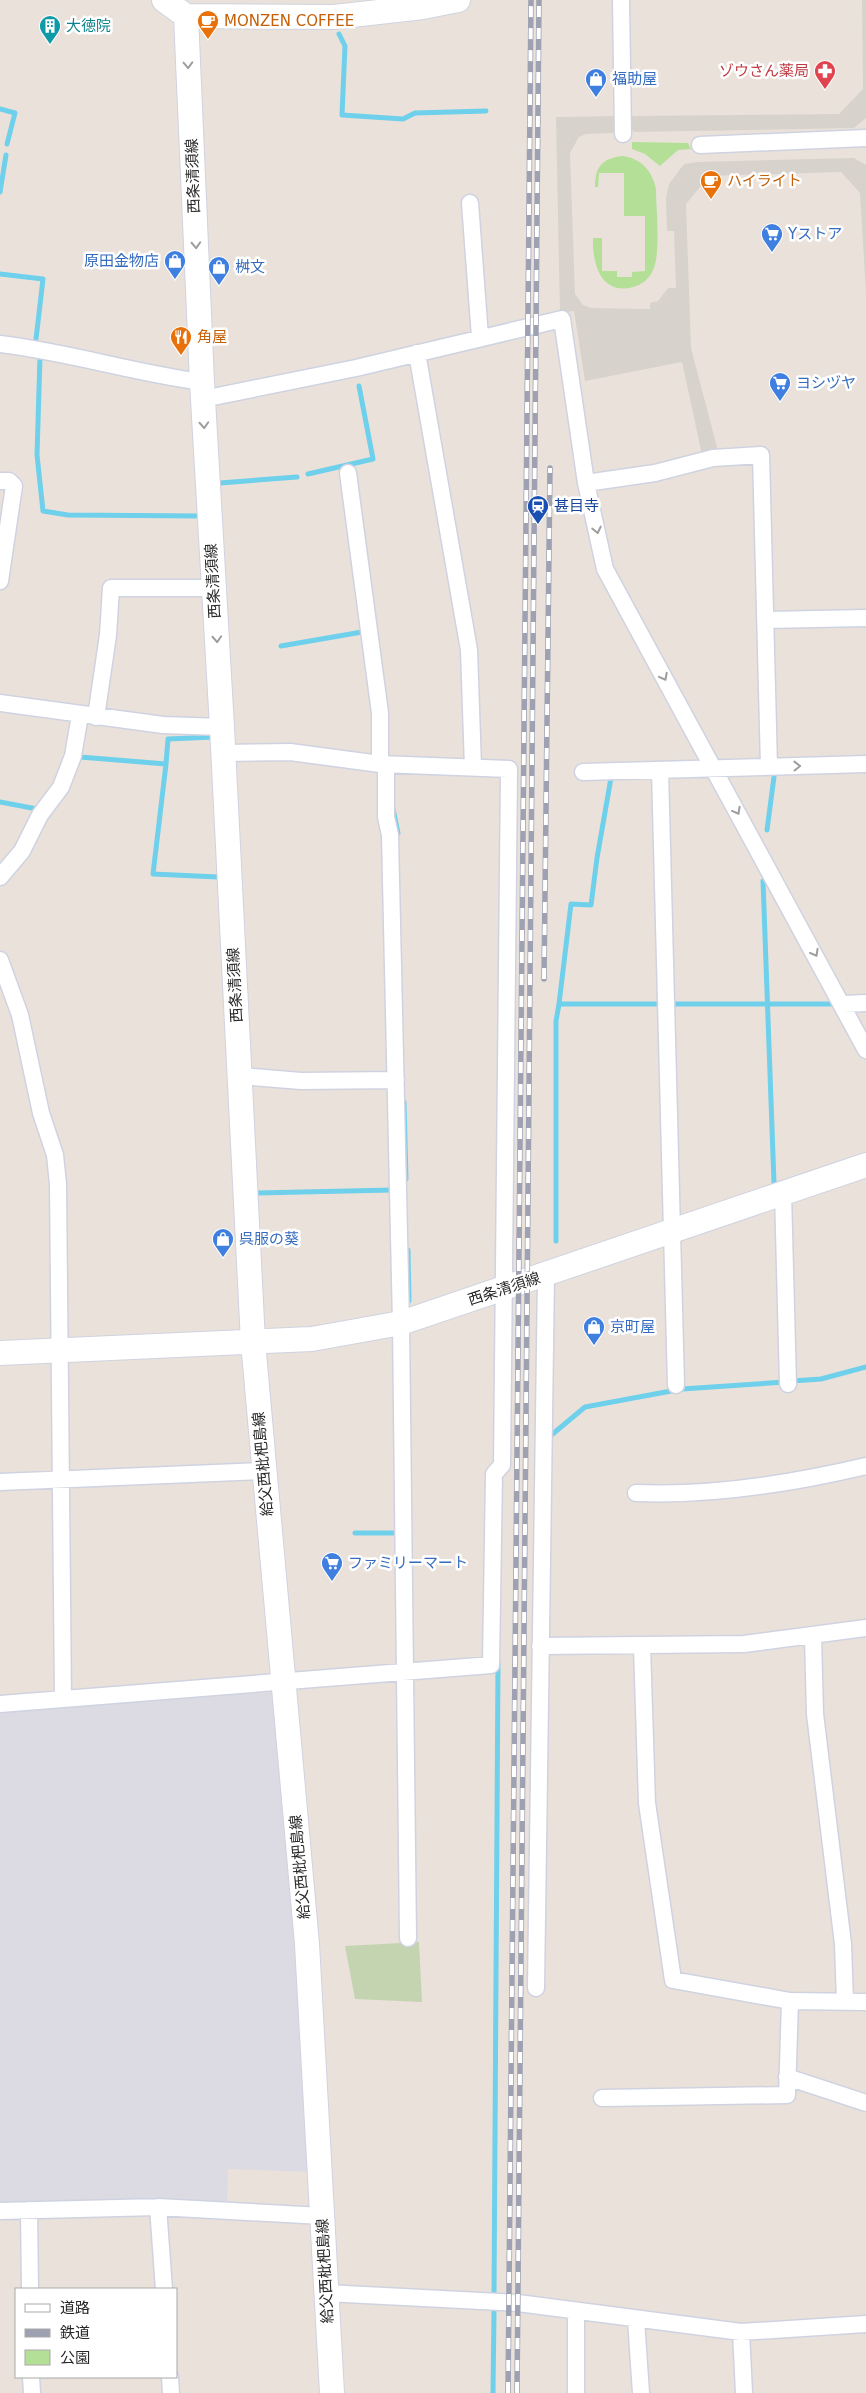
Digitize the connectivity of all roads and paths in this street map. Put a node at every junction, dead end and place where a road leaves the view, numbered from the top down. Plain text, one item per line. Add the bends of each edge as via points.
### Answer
1 (164, 0) edge
2 (458, 0) edge
3 (621, 0) edge
4 (186, 16) junction
5 (624, 134) dead end
6 (866, 138) edge
7 (700, 144) dead end
8 (470, 203) dead end
9 (480, 338) junction
10 (0, 344) edge
11 (417, 353) junction
12 (202, 390) junction
13 (348, 473) dead end
14 (0, 481) edge
15 (586, 483) junction
16 (0, 581) edge
17 (214, 588) junction
18 (866, 618) edge
19 (766, 620) junction
20 (0, 703) edge
21 (88, 716) junction
22 (222, 726) junction
23 (224, 753) junction
24 (383, 764) junction
25 (866, 764) edge
26 (473, 767) junction
27 (769, 767) junction
28 (713, 768) junction
29 (660, 770) junction
30 (582, 772) dead end
31 (0, 877) edge
32 (1, 966) edge
33 (866, 1003) edge
34 (843, 1004) junction
35 (866, 1050) edge
36 (240, 1076) junction
37 (396, 1080) junction
38 (866, 1165) edge
39 (783, 1193) junction
40 (671, 1232) junction
41 (546, 1275) junction
42 (504, 1289) junction
43 (401, 1323) junction
44 (253, 1342) junction
45 (61, 1351) junction
46 (0, 1353) edge
47 (788, 1384) dead end
48 (676, 1385) dead end
49 (866, 1466) edge
50 (264, 1471) junction
51 (62, 1480) junction
52 (0, 1482) edge
53 (636, 1493) dead end
54 (866, 1628) edge
55 (813, 1637) junction
56 (540, 1646) junction
57 (642, 1646) junction
58 (405, 1671) junction
59 (283, 1683) junction
60 (63, 1699) junction
61 (0, 1704) edge
62 (408, 1938) dead end
63 (536, 1988) dead end
64 (790, 2001) junction
65 (844, 2002) junction
66 (866, 2002) edge
67 (788, 2077) junction
68 (602, 2098) dead end
69 (866, 2103) edge
70 (158, 2207) junction
71 (29, 2210) junction
72 (0, 2211) edge
73 (322, 2216) junction
74 (30, 2288) edge
75 (164, 2288) edge
76 (326, 2293) junction
77 (576, 2311) junction
78 (636, 2320) junction
79 (866, 2324) edge
80 (741, 2332) junction
81 (31, 2378) edge
82 (170, 2378) edge
83 (32, 2393) edge
84 (171, 2393) edge
85 (332, 2393) edge
86 (576, 2393) edge
87 (641, 2393) edge
88 (744, 2393) edge

1 - 4 main road
2 - 4 main road via 334,18
3 - 5 street
4 -> 12 main road, 西条清須線
6 - 7 street
8 - 9 street
9 - 11 street
9 - 15 street via 562,319
10 - 12 street via 33,348 171,378
11 - 12 street via 356,368
11 - 26 street via 469,650
12 -> 17 main road, 西条清須線
13 - 24 street via 380,713
14 - 16 street via 9,481 14,486
15 - 19 street via 655,473 713,458 761,455
15 -> 28 street via 605,569
17 - 21 street via 111,588 108,635
17 -> 22 main road, 西条清須線
18 - 19 street
19 - 27 street
20 - 21 street
21 - 22 street via 163,725
21 - 31 street via 61,787 40,815 22,851
22 - 23 main road, 西条清須線
23 - 24 street via 290,752
23 - 36 main road, 西条清須線
24 - 26 street
24 - 37 street via 390,835
27 -> 25 street
26 - 42 street via 509,769
27 - 28 street
28 - 29 street
28 -> 34 street
29 - 30 street
29 - 40 street
32 - 45 street via 20,1015 41,1113 54,1155 60,1232
33 - 34 street
34 - 35 street
36 - 37 street via 302,1081
36 - 44 main road, 西条清須線
37 - 43 street
38 - 39 main road, 西条清須線
39 - 40 main road, 西条清須線
39 - 47 street
40 - 41 main road, 西条清須線
40 - 48 street
41 - 42 main road, 西条清須線
41 - 56 street
42 - 43 main road, 西条清須線
42 - 58 street via 502,1464 494,1474 491,1665
43 - 44 main road, 西条清須線 via 312,1339
43 - 58 street
44 - 45 main road
44 - 50 main road, 給父西枇杷島線
45 - 46 main road
45 - 51 street
49 - 53 street via 676,1495
50 - 51 street
50 - 59 main road, 給父西枇杷島線
51 - 52 street
51 - 60 street
54 - 55 street
55 - 57 street via 744,1644
55 - 65 street via 815,1714 843,1944
56 - 57 street
56 - 63 street
57 - 64 street via 647,1803 673,1980
58 - 59 street
58 - 62 street
59 - 60 street
59 - 73 main road, 給父西枇杷島線 via 307,1944
60 - 61 street
64 - 65 street
64 - 67 street
65 - 66 street
67 - 68 street via 787,2095
67 - 69 street
70 - 71 street
70 - 73 street
70 - 75 street
71 - 72 street
71 - 74 street
73 - 76 main road, 給父西枇杷島線
76 - 77 street via 518,2303
76 - 85 main road, 給父西枇杷島線
77 - 78 street
77 - 86 street
78 - 80 street
78 - 87 street
79 - 80 street
80 - 88 street
81 - 83 street
82 - 84 street

